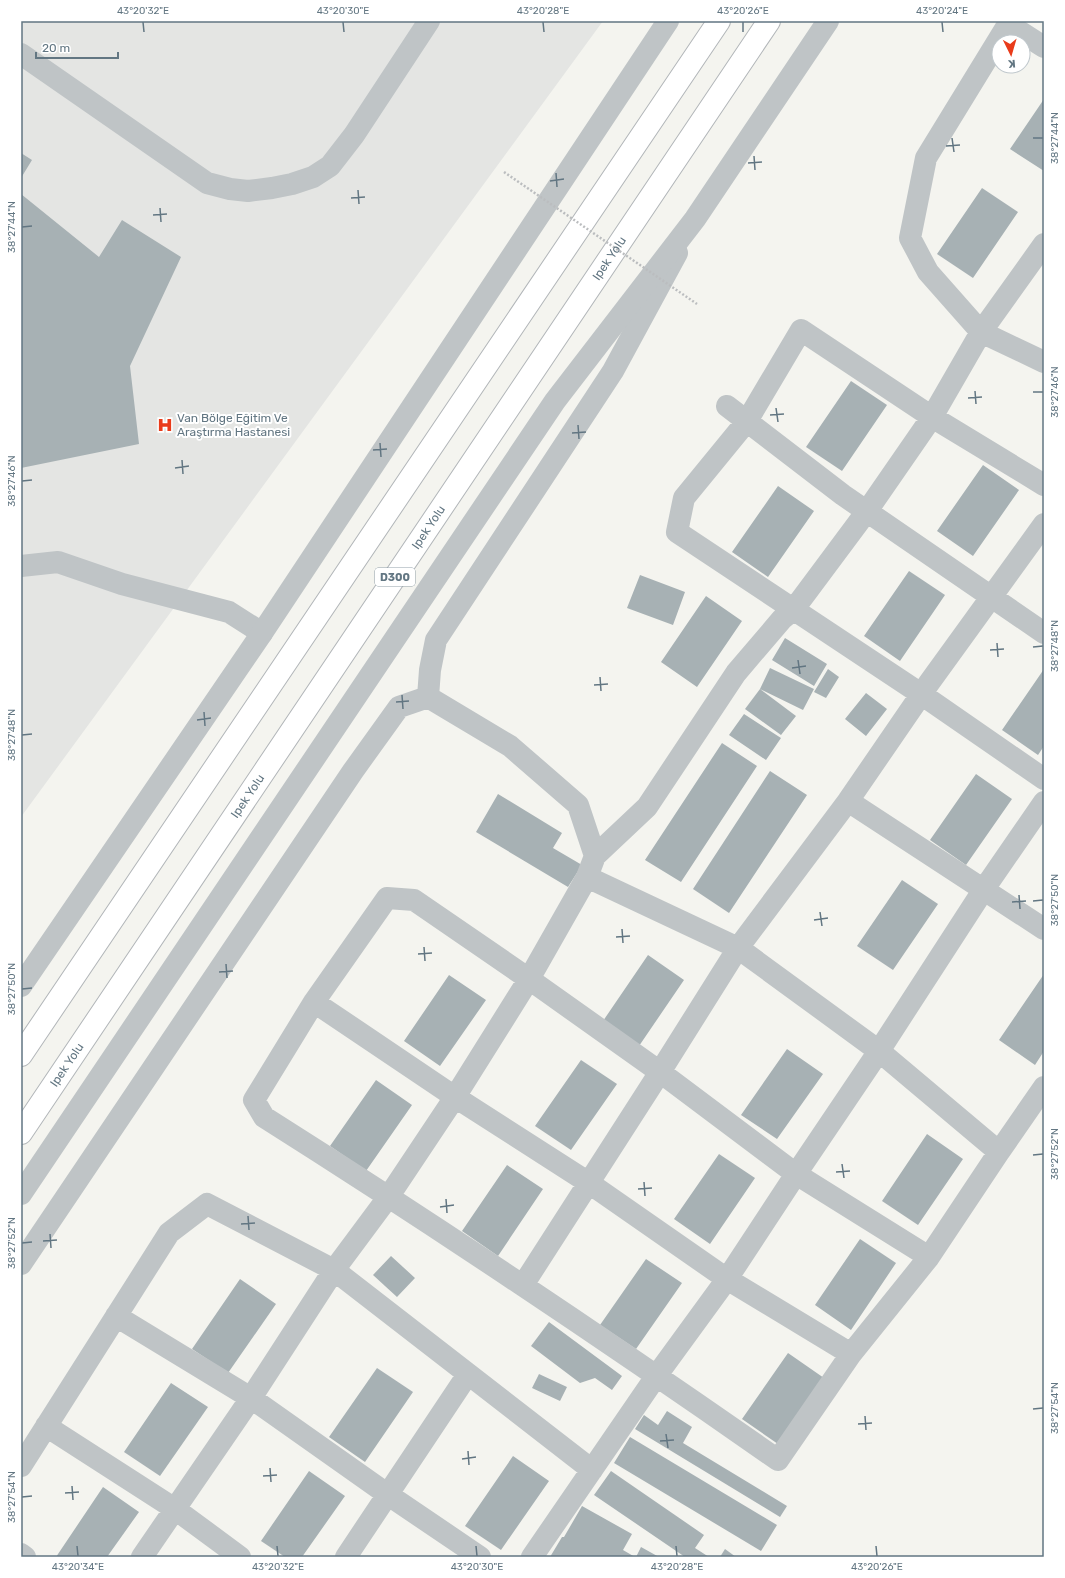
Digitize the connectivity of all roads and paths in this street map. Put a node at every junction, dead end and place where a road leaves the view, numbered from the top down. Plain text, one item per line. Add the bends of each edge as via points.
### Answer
1 (429, 21) edge
2 (668, 21) edge
3 (719, 21) edge
4 (769, 21) edge
5 (1009, 23) edge
6 (821, 26) edge
7 (1044, 47) edge
8 (21, 54) edge
9 (504, 172) dead end
10 (695, 219) junction
11 (1044, 244) edge
12 (697, 304) dead end
13 (981, 332) junction
14 (1044, 362) edge
15 (727, 406) dead end
16 (932, 417) junction
17 (747, 421) junction
18 (1044, 485) edge
19 (867, 511) junction
20 (1044, 524) edge
21 (21, 566) edge
22 (991, 597) junction
23 (794, 609) junction
24 (262, 633) junction
25 (1044, 633) edge
26 (921, 694) junction
27 (428, 698) junction
28 (1044, 779) edge
29 (848, 801) junction
30 (1044, 802) edge
31 (595, 856) junction
32 (587, 878) junction
33 (984, 889) junction
34 (1044, 929) edge
35 (738, 948) junction
36 (529, 979) junction
37 (21, 986) edge
38 (314, 1002) junction
39 (879, 1051) junction
40 (21, 1055) edge
41 (660, 1072) junction
42 (1044, 1088) edge
43 (455, 1097) junction
44 (21, 1133) edge
45 (1000, 1152) junction
46 (796, 1174) junction
47 (589, 1183) junction
48 (21, 1194) edge
49 (389, 1196) junction
50 (930, 1257) junction
51 (21, 1264) edge
52 (334, 1270) junction
53 (727, 1279) junction
54 (523, 1286) junction
55 (116, 1316) junction
56 (851, 1354) junction
57 (468, 1374) junction
58 (657, 1375) junction
59 (251, 1398) junction
60 (46, 1426) junction
61 (21, 1466) edge
62 (592, 1470) junction
63 (387, 1494) junction
64 (175, 1509) junction
65 (21, 1554) edge
66 (25, 1557) edge
67 (142, 1557) edge
68 (240, 1557) edge
69 (346, 1557) edge
70 (480, 1557) edge
71 (532, 1557) edge

1 - 8 street via 354,135 330,166 313,177 292,184 248,191 207,183
2 - 24 street
3 - 40 highway
4 - 44 highway, Ipek Yolu / D300
5 - 7 street
5 - 13 street via 926,158 910,238 928,272
6 - 10 street
9 - 12 path, bridge
10 - 27 street via 613,371 436,640
10 - 48 street via 555,400
11 - 13 street
13 - 14 street
13 - 16 street
15 - 17 street
16 - 17 street via 801,330
16 - 18 street
16 - 19 street
17 - 19 street
17 - 23 street via 684,498 677,532
19 - 22 street
19 - 23 street
20 - 22 street
21 - 24 street via 58,562 122,584 229,612
22 - 25 street
22 - 26 street
23 - 26 street
23 - 31 street via 782,618 736,673 648,807
24 - 37 street
26 - 28 street
26 - 29 street
27 - 31 street via 510,746 578,805
27 - 51 street via 399,707
29 - 33 street
29 - 35 street
30 - 33 street
31 - 32 street
32 - 35 street
32 - 36 street
33 - 34 street
33 - 39 street
35 - 39 street
35 - 41 street
36 - 38 street via 414,900 387,898
36 - 41 street
36 - 43 street
38 - 43 street
38 - 49 street via 254,1100 264,1116
39 - 45 street
39 - 46 street
41 - 46 street
41 - 47 street
42 - 45 street
43 - 47 street
43 - 49 street
45 - 50 street
46 - 50 street
46 - 53 street
47 - 53 street
47 - 54 street
49 - 52 street
49 - 54 street
50 - 56 street
52 - 55 street via 207,1204 169,1233
52 - 57 street
52 - 59 street
53 - 56 street
53 - 58 street
54 - 58 street
55 - 59 street
55 - 60 street
56 - 58 street via 778,1460
57 - 62 street
57 - 63 street
58 - 62 street
59 - 63 street
59 - 64 street
60 - 61 street
60 - 64 street
62 - 71 street
63 - 69 street
63 - 70 street
64 - 67 street
64 - 68 street
65 - 66 street

